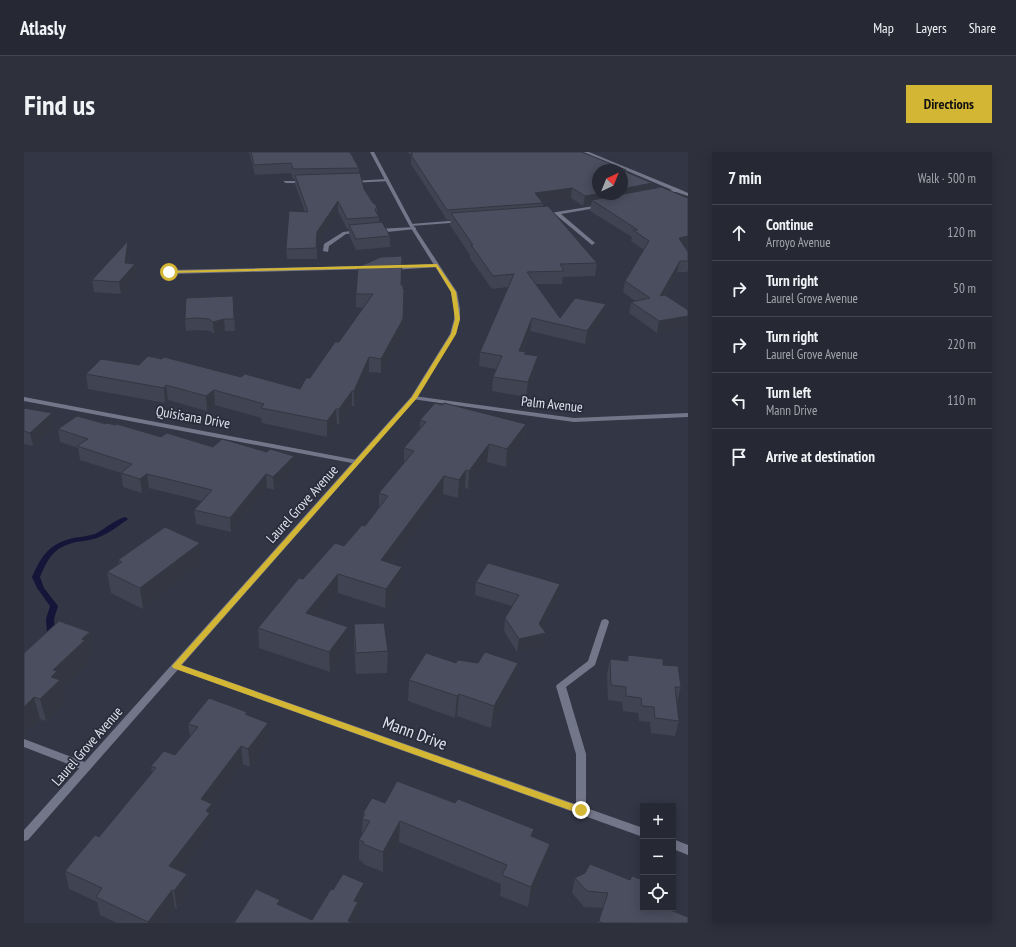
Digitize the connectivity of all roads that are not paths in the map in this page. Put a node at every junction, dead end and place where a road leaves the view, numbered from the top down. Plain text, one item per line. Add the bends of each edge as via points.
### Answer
1 (372, 152) edge
2 (585, 152) edge
3 (387, 180) junction
4 (286, 182) dead end
5 (308, 182) edge
6 (344, 182) edge
7 (677, 190) junction
8 (656, 195) edge
9 (688, 195) edge
10 (607, 205) edge
11 (558, 214) junction
12 (535, 216) edge
13 (466, 221) edge
14 (413, 227) junction
15 (362, 231) edge
16 (369, 231) edge
17 (592, 243) dead end
18 (326, 251) dead end
19 (437, 266) junction
20 (378, 268) edge
21 (385, 268) edge
22 (169, 272) dead end
23 (414, 398) junction
24 (24, 399) edge
25 (688, 415) edge
26 (357, 462) junction
27 (605, 622) dead end
28 (176, 666) junction
29 (24, 743) edge
30 (86, 767) junction
31 (581, 810) junction
32 (640, 832) edge
33 (24, 837) edge
34 (676, 845) edge
35 (688, 850) edge

1 - 3 street, Laurel Grove Avenue
2 - 7 street
3 - 6 street
3 - 14 street, Laurel Grove Avenue
4 - 5 street
7 - 8 street
7 - 9 street
10 - 11 street
11 - 12 street
11 - 17 street
13 - 14 street
14 - 16 street
14 - 19 street, Laurel Grove Avenue
15 - 18 street via 345,233 326,245
19 - 21 street
19 - 23 street, Laurel Grove Avenue via 454,292 458,319 453,334
20 - 22 street
23 - 25 street, Palm Avenue via 574,420
23 - 26 street, Laurel Grove Avenue
24 - 26 street, Quisisana Drive
26 - 28 street, Laurel Grove Avenue
27 - 31 street via 592,664 561,686 581,754
28 - 30 street, Laurel Grove Avenue
28 - 31 street, Mann Drive
29 - 30 street
30 - 33 street, Laurel Grove Avenue
31 - 32 street, Mann Drive
34 - 35 street

